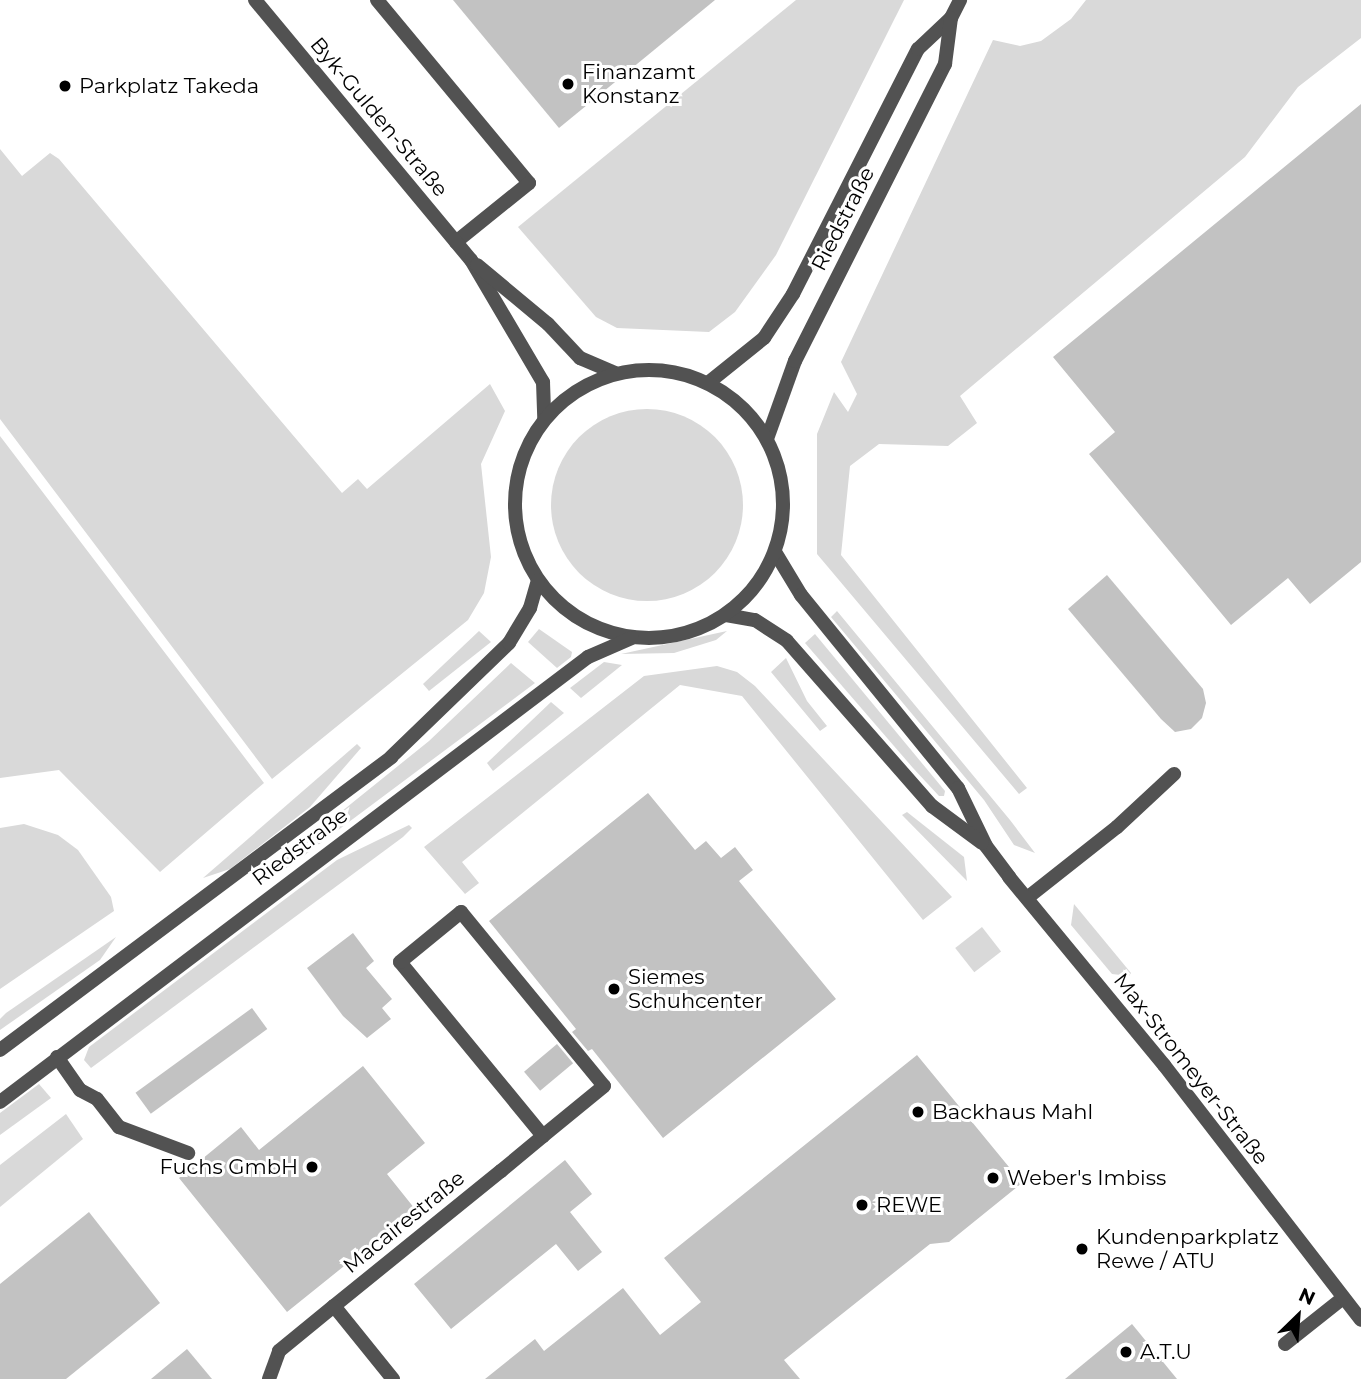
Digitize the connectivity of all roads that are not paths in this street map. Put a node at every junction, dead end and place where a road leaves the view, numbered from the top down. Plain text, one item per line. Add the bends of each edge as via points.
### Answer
1 (255, 0) edge
2 (377, 0) edge
3 (960, 0) edge
4 (951, 18) junction
5 (456, 242) junction
6 (471, 260) junction
7 (615, 373) junction
8 (708, 383) junction
9 (544, 418) junction
10 (766, 439) junction
11 (775, 552) junction
12 (538, 580) junction
13 (726, 615) junction
14 (633, 638) junction
15 (1174, 774) dead end
16 (986, 846) junction
17 (1027, 898) junction
18 (0, 1049) edge
19 (57, 1057) junction
20 (0, 1102) edge
21 (542, 1136) junction
22 (188, 1153) dead end
23 (1343, 1298) junction
24 (334, 1306) junction
25 (1361, 1320) edge
26 (1285, 1344) dead end
27 (269, 1379) edge
28 (393, 1379) edge

1 - 5 street, Byk-Gulden-Straße
2 - 5 street via 529,183
3 - 4 street, Riedstraße
4 - 8 street, Riedstraße via 918,49 793,294 764,338
4 - 10 street, Riedstraße via 945,64 795,361
5 - 6 street, Byk-Gulden-Straße
6 - 7 street, Byk-Gulden-Straße via 548,324 580,358
6 - 9 street, Byk-Gulden-Straße via 543,382
7 - 8 street via 678,372
7 - 9 street via 576,390
8 - 10 street via 732,398
9 - 12 street via 523,455 514,498 519,541
10 - 11 street via 780,475 783,514
11 - 13 street via 763,576
11 - 16 street, Max-Stromeyer-Straße via 801,596 958,788
12 - 14 street via 564,608 596,628
12 - 18 street, Riedstraße via 530,608 509,643 391,757
13 - 14 street via 676,635
13 - 16 street, Max-Stromeyer-Straße via 755,620 787,641 932,806
14 - 19 street, Riedstraße via 588,657
15 - 17 street via 1117,827
16 - 17 street, Max-Stromeyer-Straße
17 - 23 street, Max-Stromeyer-Straße
19 - 20 street, Riedstraße
19 - 22 street via 80,1090 97,1099 119,1127
21 - 21 street, Macairestraße via 400,962 461,912 604,1086
21 - 24 street, Macairestraße
23 - 25 street, Max-Stromeyer-Straße
23 - 26 street
24 - 27 street, Macairestraße via 279,1351
24 - 28 street

